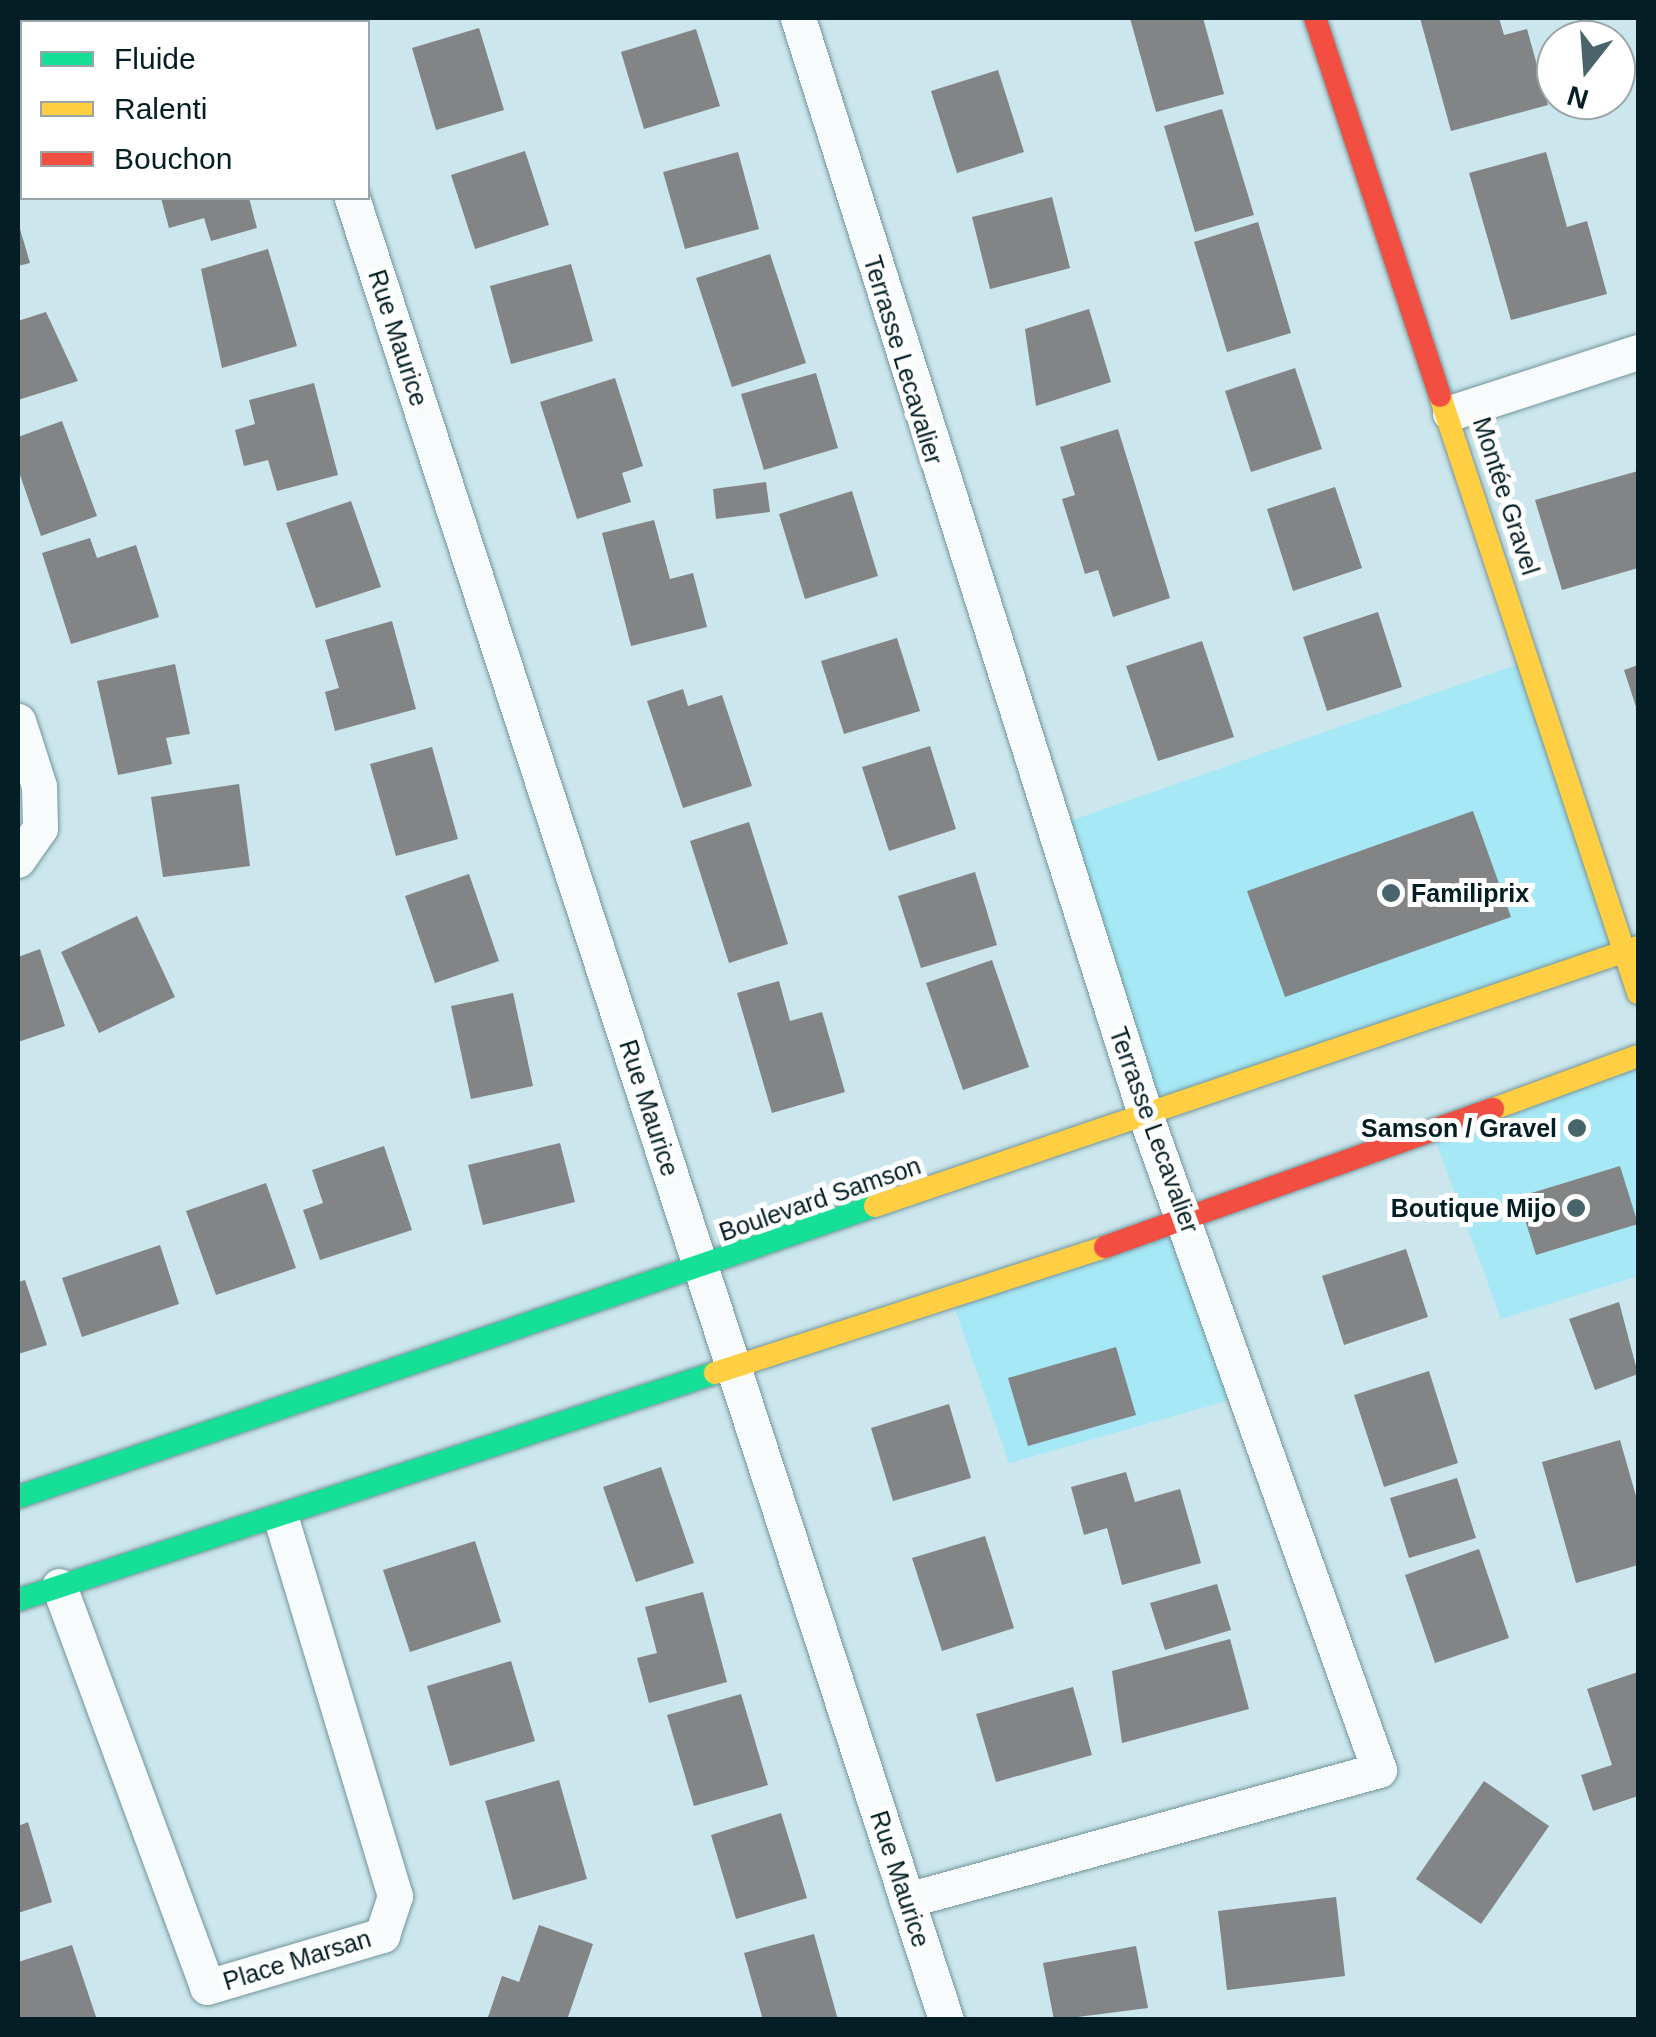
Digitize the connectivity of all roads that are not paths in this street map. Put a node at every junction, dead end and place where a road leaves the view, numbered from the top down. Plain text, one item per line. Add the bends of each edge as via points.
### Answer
1 (798, 18) edge
2 (1315, 18) edge
3 (353, 200) edge
4 (1638, 352) edge
5 (1450, 413) junction
6 (18, 722) edge
7 (18, 860) edge
8 (1632, 949) edge
9 (1638, 994) edge
10 (1638, 1056) edge
11 (1146, 1118) junction
12 (1187, 1220) junction
13 (702, 1269) junction
14 (733, 1364) junction
15 (18, 1497) edge
16 (282, 1521) junction
17 (59, 1586) junction
18 (18, 1600) edge
19 (907, 1900) junction
20 (946, 2020) edge

1 - 11 street, Terrasse Lecavalier
2 - 5 street, Montée Gravel
3 - 13 street, Rue Maurice
4 - 5 street
5 - 8 street, Montée Gravel
6 - 7 street via 39,786 40,828
8 - 9 street, Montée Gravel
8 - 11 street, Boulevard Samson
10 - 12 street
11 - 12 street, Terrasse Lecavalier
11 - 13 street, Boulevard Samson
12 - 14 street
12 - 19 street, Terrasse Lecavalier via 1379,1770
13 - 14 street, Rue Maurice
13 - 15 street, Boulevard Samson
14 - 16 street
14 - 19 street, Rue Maurice
16 - 17 street
16 - 17 street, Place Marsan via 394,1896 382,1936 207,1987
17 - 18 street
19 - 20 street, Rue Maurice

